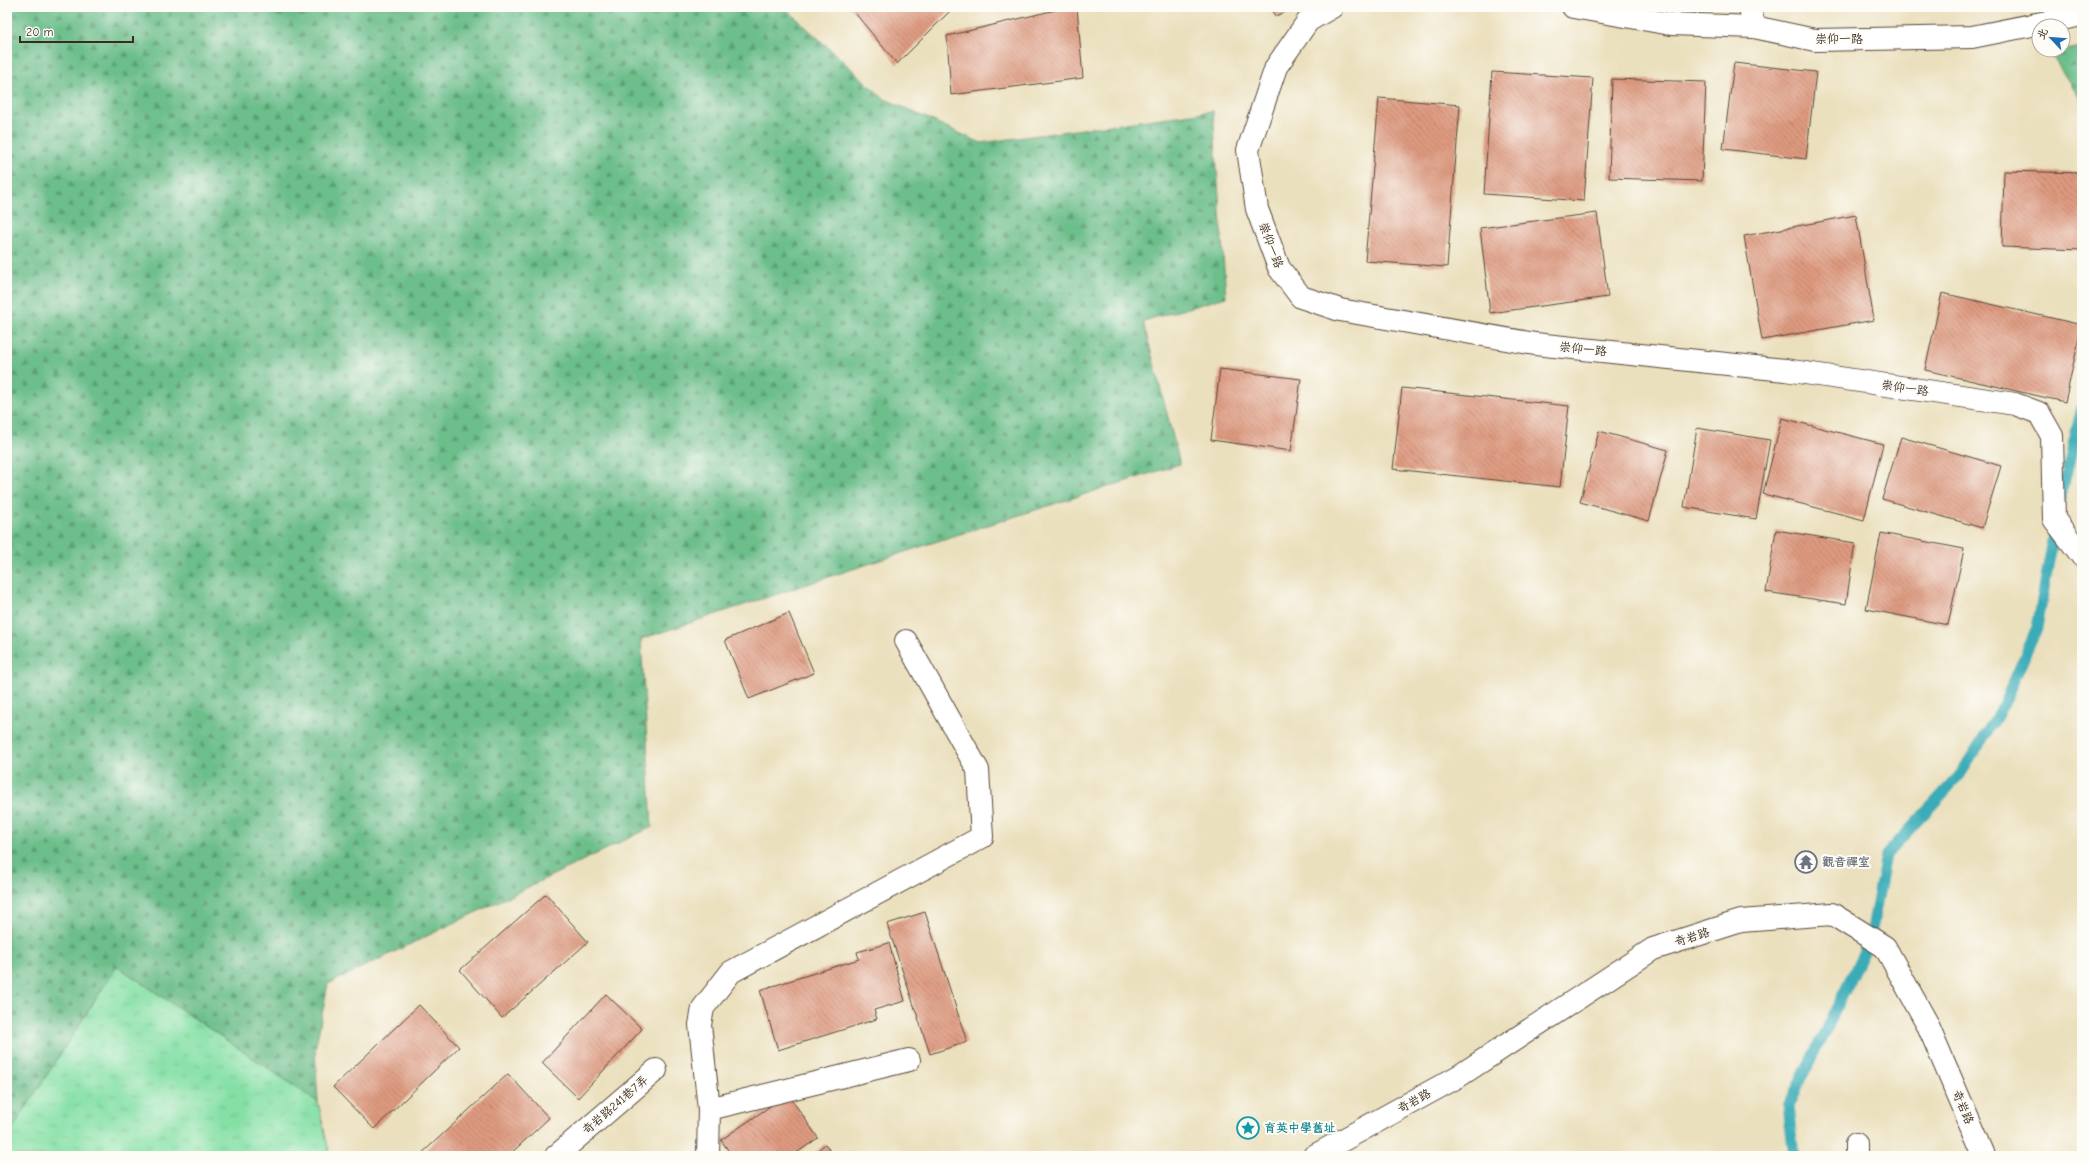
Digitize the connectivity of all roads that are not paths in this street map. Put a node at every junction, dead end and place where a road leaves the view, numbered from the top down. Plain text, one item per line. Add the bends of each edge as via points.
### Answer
1 (1332, 7) edge
2 (1573, 7) edge
3 (2082, 14) edge
4 (1752, 17) edge
5 (2082, 556) edge
6 (906, 641) dead end
7 (909, 1060) dead end
8 (656, 1070) dead end
9 (709, 1109) junction
10 (556, 1156) edge
11 (708, 1156) edge
12 (1314, 1156) edge
13 (1984, 1156) edge

1 - 5 street, 崇仰一路 via 1308,21 1276,67 1248,150 1257,209 1279,268 1301,297 1340,310 1534,344 1785,370 2015,404 2039,413 2052,436 2054,519
2 - 4 street, 崇仰一路 via 1671,24
3 - 4 street, 崇仰一路 via 1972,37 1815,40
6 - 9 street via 978,770 982,837 731,972 703,1008 700,1025
7 - 9 street
8 - 10 street, 奇岩路241巷7弄
9 - 11 street
12 - 13 street, 奇岩路 via 1460,1076 1653,949 1741,921 1832,914 1885,947 1927,1023

